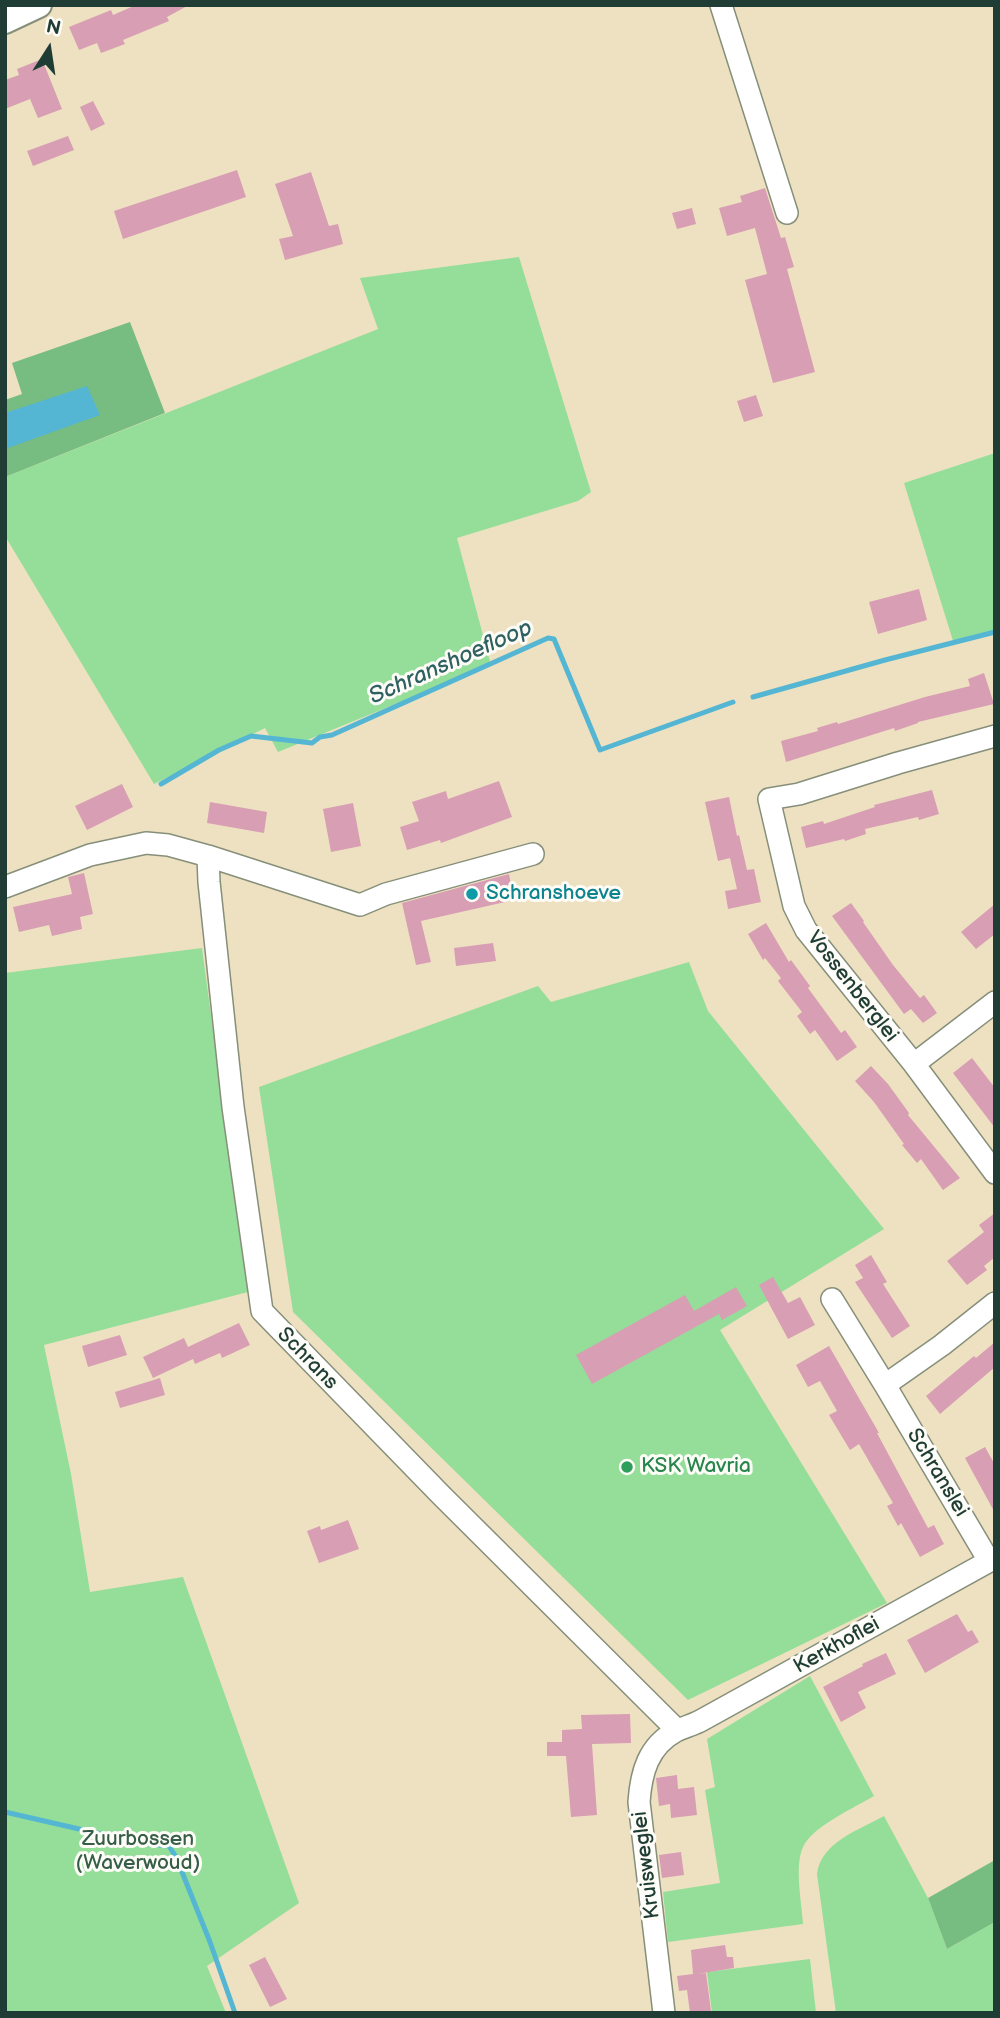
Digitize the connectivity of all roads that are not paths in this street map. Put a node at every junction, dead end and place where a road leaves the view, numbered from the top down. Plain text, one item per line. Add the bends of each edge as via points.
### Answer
1 (39, 5) edge
2 (721, 5) edge
3 (5, 20) edge
4 (787, 214) dead end
5 (995, 736) edge
6 (533, 854) dead end
7 (208, 856) junction
8 (5, 887) edge
9 (995, 1002) edge
10 (914, 1064) junction
11 (995, 1172) edge
12 (832, 1299) dead end
13 (995, 1303) edge
14 (885, 1385) junction
15 (992, 1560) edge
16 (677, 1730) junction
17 (664, 2013) edge

1 - 3 street
2 - 4 street
5 - 10 street, Vossenberglei via 769,799 794,906 806,930
6 - 7 street via 360,905
7 - 8 street via 146,842 90,855
7 - 16 street, Schrans via 233,1107 262,1311
9 - 10 street
10 - 11 street, Vossenberglei
12 - 14 street, Schranslei
13 - 14 street
14 - 15 street, Schranslei
15 - 16 street, Kerkhoflei via 690,1727
16 - 17 street, Kruisweglei via 659,1743 640,1780

